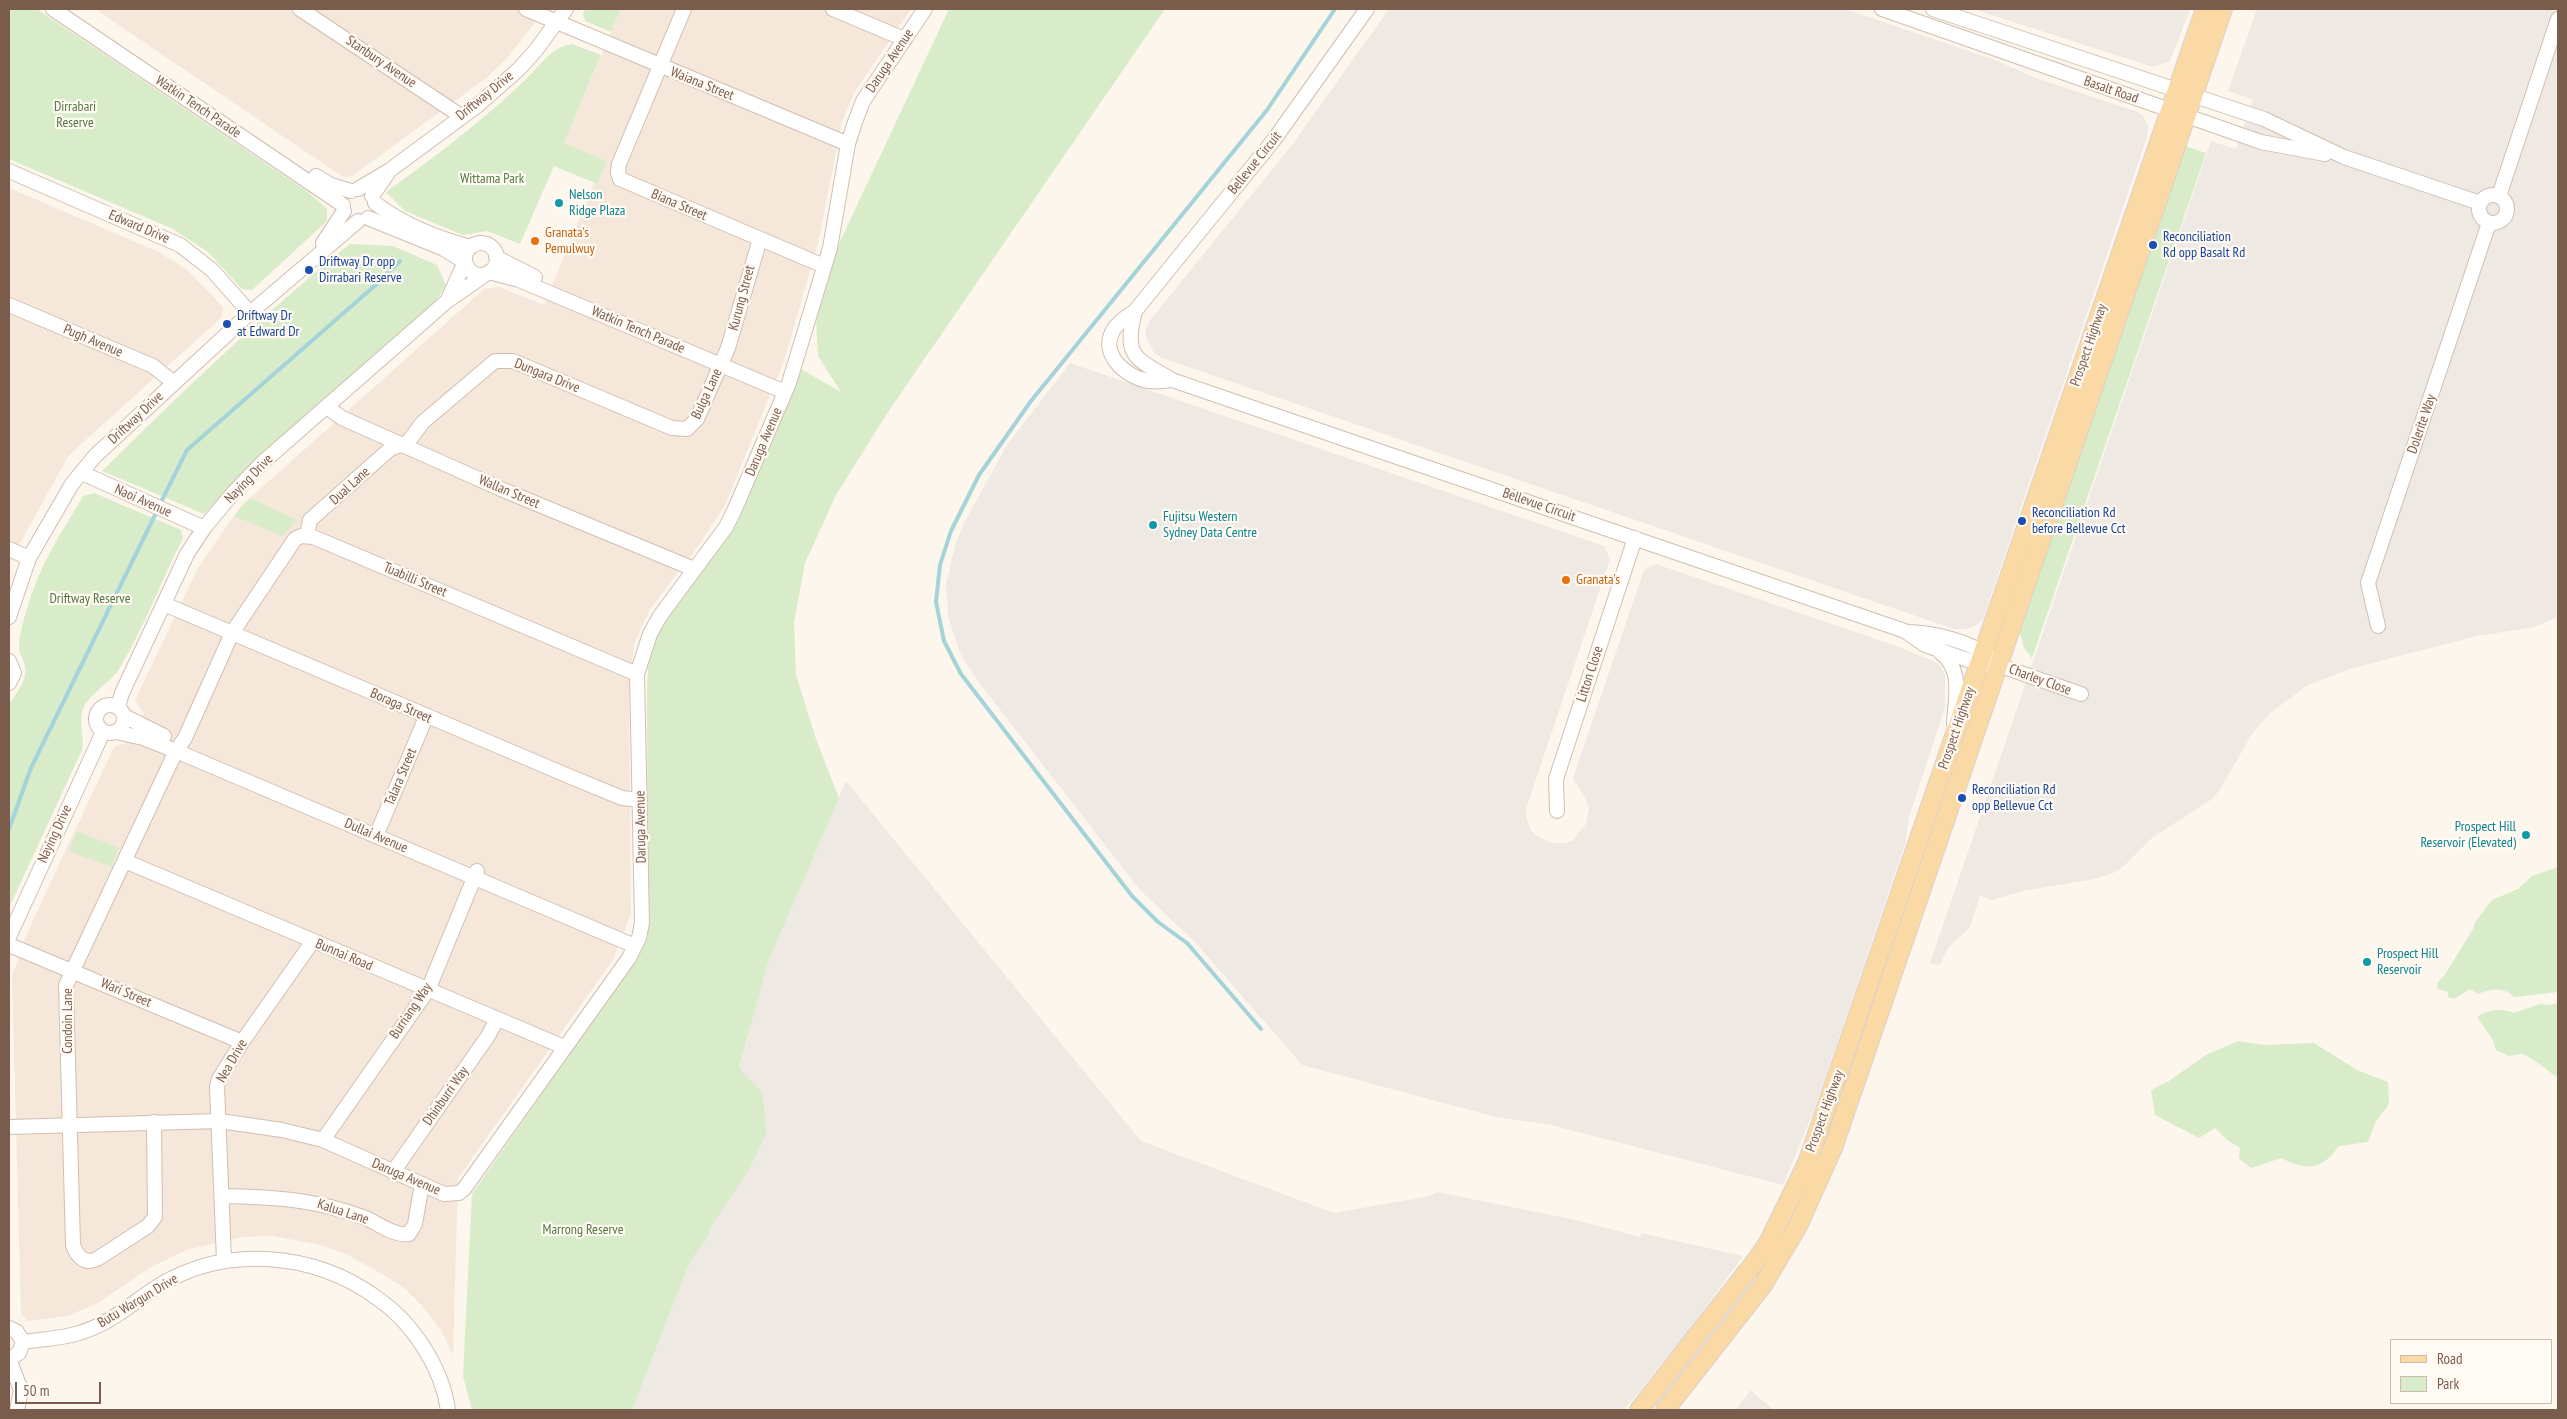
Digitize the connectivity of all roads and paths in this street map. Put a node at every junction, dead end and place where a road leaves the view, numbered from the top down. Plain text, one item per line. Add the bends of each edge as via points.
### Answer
1 (53, 9) edge
2 (70, 9) edge
3 (300, 9) edge
4 (526, 9) edge
5 (566, 9) edge
6 (684, 9) edge
7 (833, 9) edge
8 (925, 9) edge
9 (1367, 9) edge
10 (1882, 9) edge
11 (1935, 9) edge
12 (2205, 9) edge
13 (2223, 9) edge
14 (2558, 19) edge
15 (557, 23) junction
16 (1930, 25) junction
17 (904, 39) junction
18 (661, 67) junction
19 (2177, 90) junction
20 (2194, 95) junction
21 (2170, 110) junction
22 (461, 116) junction
23 (2187, 116) junction
24 (848, 144) junction
25 (2344, 157) junction
26 (390, 170) junction
27 (9, 171) edge
28 (354, 190) junction
29 (2499, 196) junction
30 (374, 199) junction
31 (2480, 204) junction
32 (344, 208) junction
33 (363, 219) junction
34 (2489, 223) junction
35 (760, 239) junction
36 (470, 247) junction
37 (314, 256) junction
38 (496, 257) junction
39 (465, 262) junction
40 (824, 266) junction
41 (488, 273) junction
42 (446, 302) junction
43 (9, 305) edge
44 (1135, 311) junction
45 (250, 313) junction
46 (723, 361) junction
47 (1172, 380) junction
48 (174, 383) junction
49 (787, 388) junction
50 (327, 407) junction
51 (687, 429) joint
52 (403, 445) junction
53 (82, 473) junction
54 (204, 528) junction
55 (307, 536) junction
56 (1636, 538) junction
57 (9, 549) edge
58 (29, 558) junction
59 (694, 568) junction
60 (164, 604) junction
61 (9, 617) edge
62 (2378, 626) dead end
63 (232, 632) junction
64 (1905, 632) junction
65 (1936, 648) junction
66 (1981, 658) junction
67 (9, 661) edge
68 (1998, 665) junction
69 (637, 674) junction
70 (9, 683) edge
71 (2081, 694) dead end
72 (121, 712) junction
73 (426, 717) junction
74 (110, 732) junction
75 (1954, 738) junction
76 (178, 747) junction
77 (640, 800) junction
78 (1556, 811) dead end
79 (378, 832) junction
80 (125, 861) junction
81 (476, 874) junction
82 (9, 937) edge
83 (313, 942) junction
84 (637, 942) junction
85 (9, 945) edge
86 (73, 970) junction
87 (428, 990) junction
88 (497, 1019) junction
89 (242, 1042) junction
90 (564, 1047) junction
91 (220, 1121) junction
92 (154, 1122) junction
93 (70, 1125) junction
94 (9, 1127) edge
95 (322, 1140) junction
96 (393, 1172) junction
97 (422, 1184) junction
98 (222, 1196) junction
99 (224, 1261) junction
100 (9, 1328) edge
101 (22, 1342) junction
102 (9, 1359) edge
103 (17, 1410) edge
104 (448, 1410) edge
105 (1639, 1410) edge
106 (1665, 1410) edge

1 - 32 street, Watkin Tench Parade
2 - 28 street, Watkin Tench Parade via 322,180
3 - 22 street, Stanbury Avenue
4 - 15 street, Waiana Street
5 - 15 street, Driftway Drive
6 - 18 street, Biana Street
7 - 17 street
8 - 17 street, Daruga Avenue
9 - 44 street, Bellevue Circuit via 1273,141
10 - 16 street, Basalt Road
11 - 16 street
11 - 19 street, Basalt Road
12 - 19 main road, Prospect Highway
13 - 20 main road, Prospect Highway
14 - 29 street
15 - 18 street, Waiana Street
15 - 22 street, Driftway Drive via 519,69
16 - 21 street, Basalt Road
17 - 24 street, Daruga Avenue via 863,101
18 - 24 street, Waiana Street
18 - 35 street, Biana Street via 619,164 620,179
19 - 20 street, Basalt Road
19 - 21 main road, Prospect Highway
20 - 23 main road, Prospect Highway
20 - 25 street, Basalt Road via 2264,119
21 - 23 street, Basalt Road
21 - 66 main road, Prospect Highway
22 - 26 street, Driftway Drive
23 - 25 street, Basalt Road via 2261,142
23 - 68 main road, Prospect Highway
24 - 40 street, Daruga Avenue
25 - 31 street, Basalt Road
26 - 28 street, Driftway Drive
26 - 30 street, Driftway Drive
27 - 45 street, Edward Drive via 180,245 212,270
28 - 30 street via 364,189
28 - 32 street via 345,197
29 - 31 street via 2490,195
29 - 34 street via 2506,202 2506,216 2499,222
30 - 33 street via 374,211
30 - 36 street via 389,214 446,240
31 - 34 street via 2481,217
32 - 33 street via 350,218
32 - 37 street, Driftway Drive
33 - 37 street, Driftway Drive
33 - 39 street via 442,248
34 - 62 street, Dolerite Way via 2368,583
35 - 40 street, Biana Street
35 - 46 street, Kurung Street
36 - 38 street via 484,243 492,248
36 - 39 street
37 - 45 street, Driftway Drive
38 - 41 street via 495,265
38 - 46 street, Watkin Tench Parade
39 - 41 street via 473,273
39 - 42 street, Naying Drive
40 - 49 street, Daruga Avenue
41 - 42 street, Naying Drive
41 - 46 street, Watkin Tench Parade via 528,283
42 - 50 street, Naying Drive
43 - 48 street, Pugh Avenue via 153,366
44 - 47 street, Bellevue Circuit via 1129,339 1134,354
44 - 47 street, Bellevue Circuit via 1114,329 1111,337 1116,362 1122,369 1149,381
45 - 48 street, Driftway Drive
46 - 49 street, Watkin Tench Parade
46 - 51 street, Bulga Lane via 697,420
47 - 56 street, Bellevue Circuit
48 - 53 street, Driftway Drive via 95,456
49 - 59 street, Daruga Avenue via 726,527
50 - 52 street, Wallan Street via 342,418
50 - 54 street, Naying Drive via 262,463
51 - 52 street, Dungara Drive via 672,428 504,359 488,365 423,422
52 - 55 street, Dual Lane via 390,449 310,520
52 - 59 street, Wallan Street via 500,489
53 - 54 street, Naoi Avenue
53 - 58 street, Driftway Drive via 72,484
54 - 60 street, Naying Drive
55 - 63 street via 295,539 291,544
55 - 69 street, Tuabilli Street
56 - 64 street, Bellevue Circuit
56 - 78 street, Litton Close via 1556,779
57 - 58 street
58 - 61 street, Driftway Drive
59 - 69 street, Daruga Avenue via 650,634
60 - 63 street, Boraga Street
60 - 72 street, Naying Drive via 122,693
63 - 73 street, Boraga Street
63 - 76 street, Condoin Lane via 185,738
64 - 65 street, Bellevue Circuit
64 - 66 street, Bellevue Circuit via 1928,632
65 - 66 street, Bellevue Circuit
65 - 75 street via 1950,659 1956,673
66 - 68 street, Bellevue Circuit
66 - 75 main road, Prospect Highway
67 - 70 street via 14,674
68 - 71 street, Charley Close
68 - 106 main road, Prospect Highway via 1873,1035 1818,1182 1798,1226 1763,1285
69 - 77 street, Daruga Avenue
72 - 74 street via 123,726
72 - 74 street via 108,705 99,709 96,719 99,728
72 - 76 street, Dullai Avenue
73 - 77 street, Boraga Street via 622,798
73 - 79 street, Talara Street
74 - 76 street, Dullai Avenue
74 - 82 street, Naying Drive
75 - 105 main road, Prospect Highway via 1799,1181 1757,1259
76 - 79 street, Dullai Avenue
76 - 80 street, Condoin Lane
77 - 84 street, Daruga Avenue via 642,923
79 - 81 street, Dullai Avenue
80 - 83 street, Bunnai Road
80 - 86 street, Condoin Lane
81 - 84 street, Dullai Avenue
81 - 87 street, Burriang Way
83 - 87 street, Bunnai Road
83 - 89 street, Nea Drive
84 - 90 street, Daruga Avenue
85 - 86 street, Wari Street
86 - 89 street, Wari Street
86 - 93 street, Condoin Lane via 66,984
87 - 88 street, Bunnai Road
87 - 95 street, Burriang Way
88 - 90 street, Bunnai Road
88 - 96 street, Dhinburri Way
89 - 91 street, Nea Drive via 219,1079
90 - 97 street, Daruga Avenue via 464,1189 459,1193 444,1194
91 - 92 street, Daruga Avenue
91 - 95 street, Daruga Avenue via 282,1130
91 - 98 street, Nea Drive
92 - 93 street, Daruga Avenue
92 - 93 street, Condoin Lane via 155,1217 148,1226 91,1262 78,1256 73,1245
93 - 94 street, Daruga Avenue
95 - 96 street, Daruga Avenue
96 - 97 street, Daruga Avenue
97 - 98 street, Kalua Lane via 415,1224 409,1234 402,1235 340,1208 319,1203 267,1196
98 - 99 street, Nea Drive
99 - 101 street, Butu Wargun Drive via 190,1271 159,1286 121,1314 98,1326 78,1334
99 - 104 street, Butu Wargun Drive via 278,1259 309,1264 362,1286 386,1304 420,1342 438,1376
100 - 101 street via 18,1332
101 - 102 street via 19,1353
102 - 103 street via 21,1390

